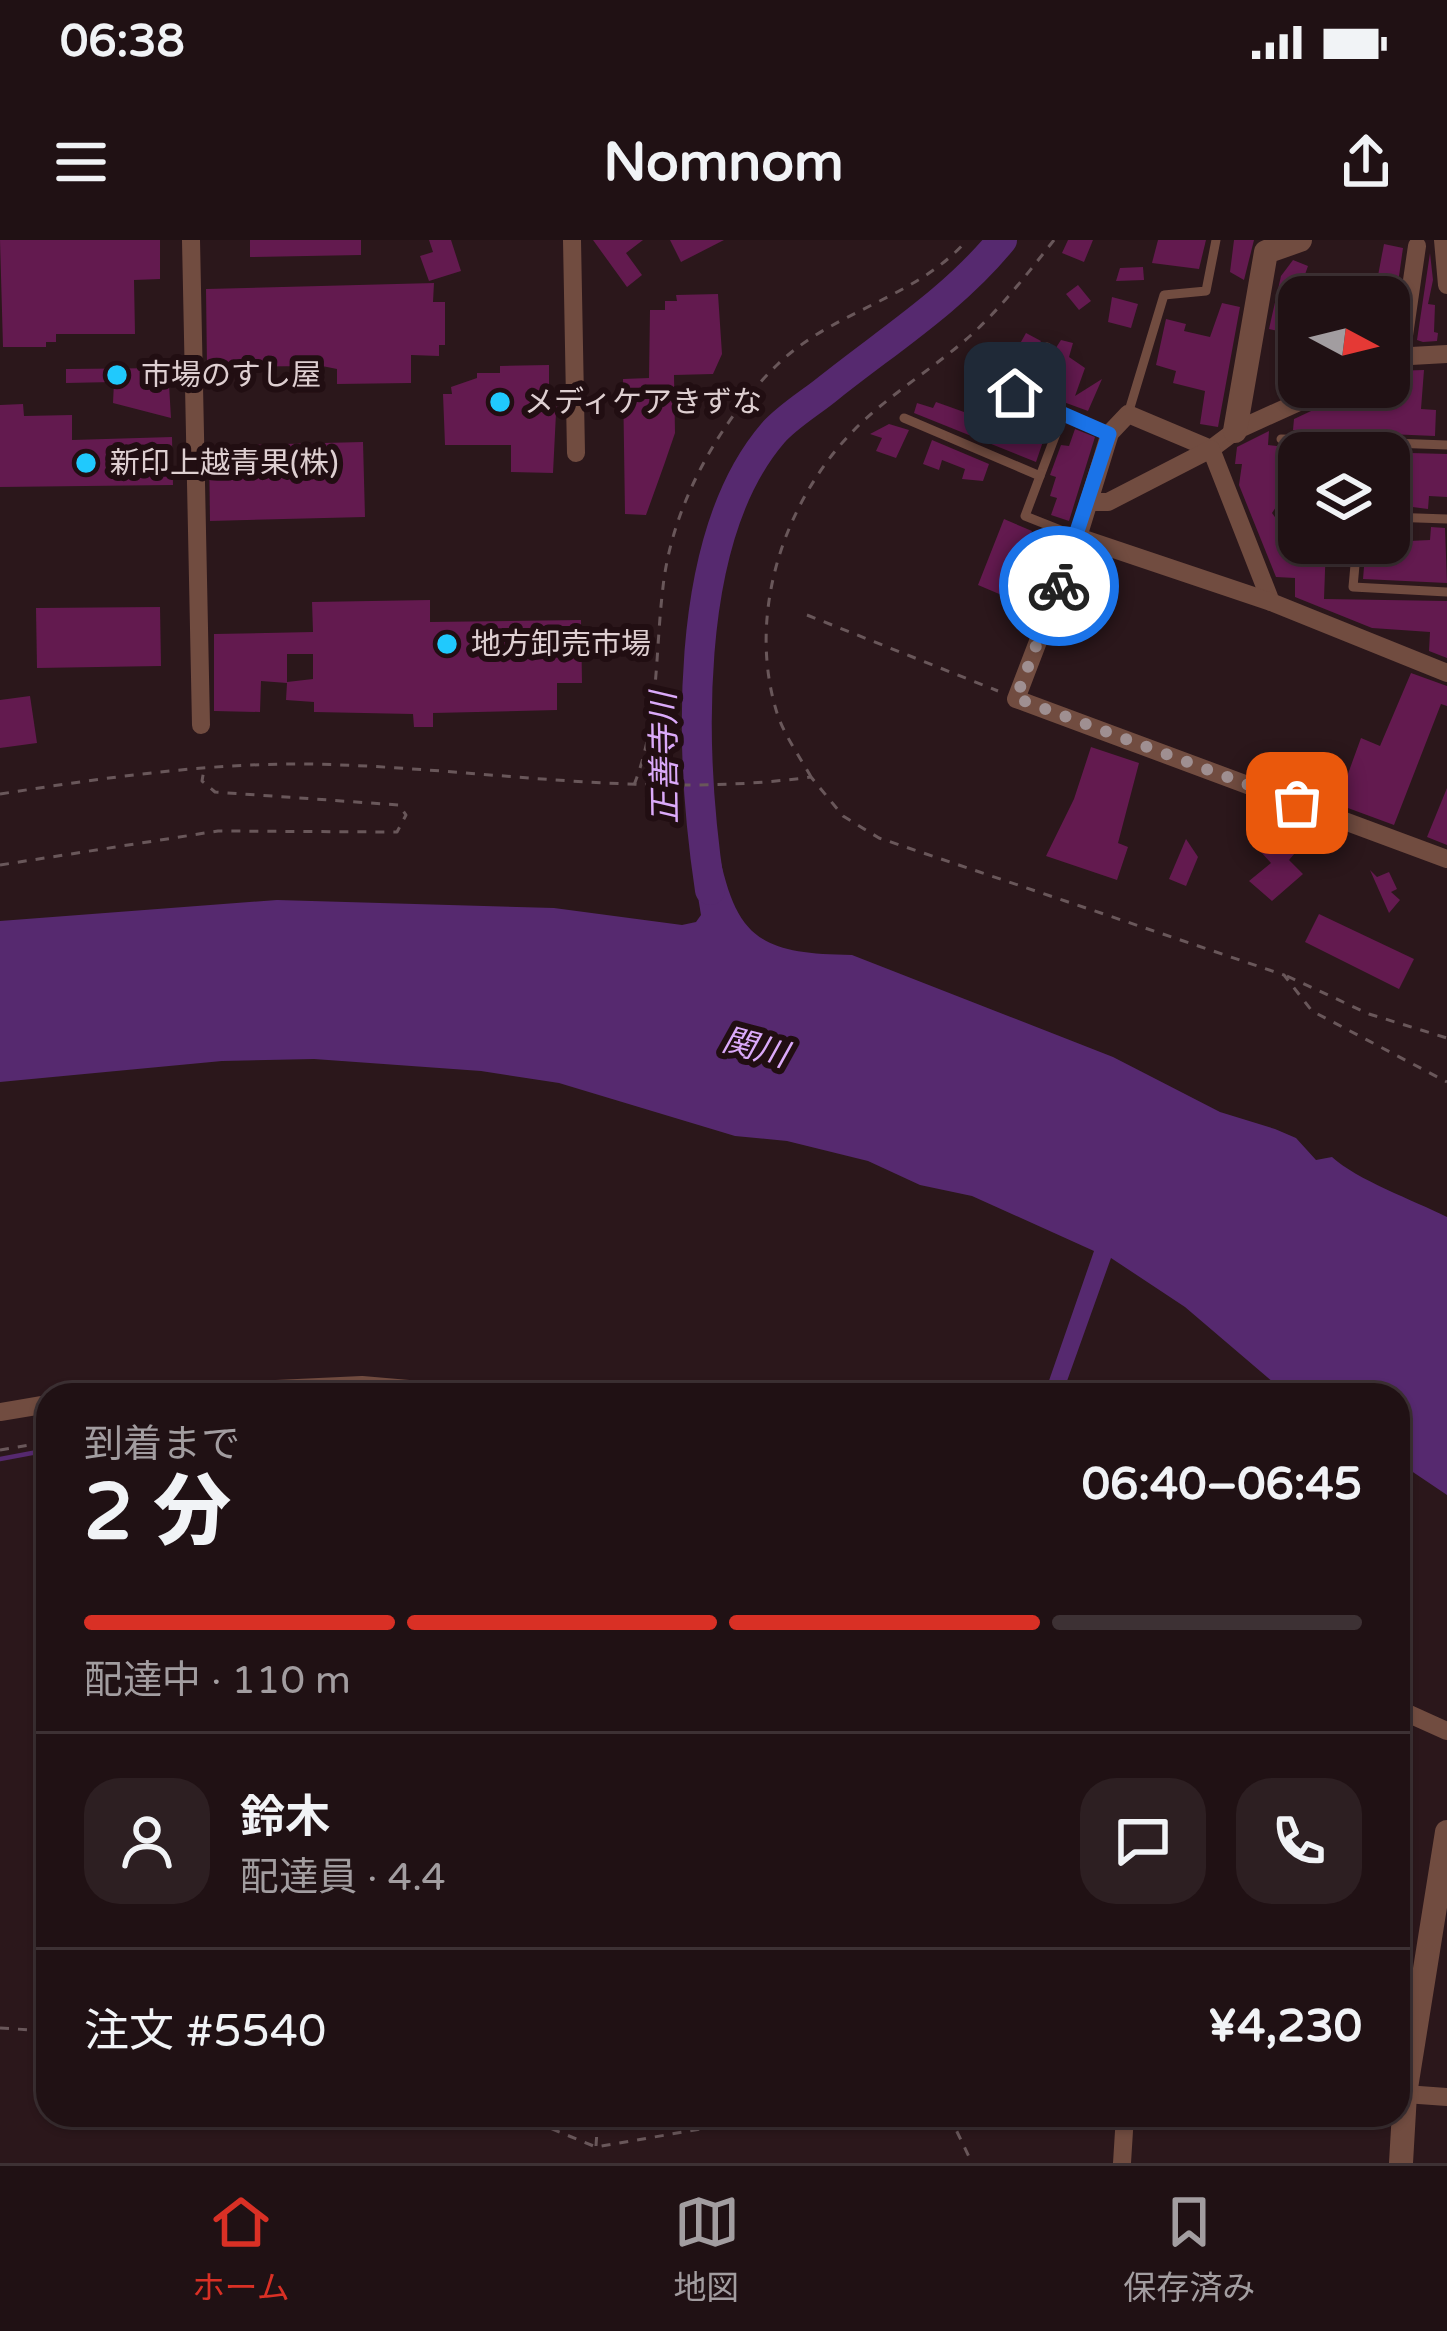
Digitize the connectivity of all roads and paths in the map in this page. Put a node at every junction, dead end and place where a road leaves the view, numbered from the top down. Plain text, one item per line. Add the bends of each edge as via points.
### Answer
1 (191, 240) edge
2 (572, 240) edge
3 (967, 240) edge
4 (1054, 240) edge
5 (1216, 240) edge
6 (1300, 240) edge
7 (1442, 240) edge
8 (1417, 246) dead end
9 (1410, 281) edge
10 (1447, 285) edge
11 (1047, 347) dead end
12 (1447, 354) edge
13 (1410, 356) edge
14 (1286, 408) edge
15 (1128, 414) junction
16 (1064, 415) junction
17 (904, 418) dead end
18 (1235, 431) junction
19 (1109, 434) junction
20 (1410, 444) edge
21 (1447, 445) edge
22 (1211, 449) junction
23 (575, 453) dead end
24 (1040, 476) junction
25 (1090, 502) junction
26 (1410, 518) edge
27 (1447, 519) edge
28 (1078, 537) junction
29 (1355, 564) edge
30 (1447, 592) edge
31 (1271, 602) junction
32 (807, 615) dead end
33 (1447, 673) edge
34 (1016, 698) junction
35 (200, 725) dead end
36 (204, 767) junction
37 (812, 777) junction
38 (633, 786) junction
39 (0, 794) edge
40 (1447, 859) edge
41 (0, 865) edge
42 (1284, 975) junction
43 (1447, 1037) edge
44 (1447, 1082) edge
45 (36, 1406) edge
46 (0, 1412) edge
47 (36, 1444) edge
48 (0, 1450) edge
49 (1410, 1714) edge
50 (1447, 1730) edge
51 (1447, 1832) edge
52 (0, 2028) edge
53 (36, 2030) edge
54 (1410, 2063) edge
55 (1410, 2094) edge
56 (1447, 2097) edge
57 (547, 2127) edge
58 (597, 2127) edge
59 (712, 2127) edge
60 (955, 2127) edge
61 (1124, 2127) edge
62 (1403, 2127) edge
63 (596, 2147) junction
64 (972, 2163) edge
65 (1122, 2163) edge
66 (1401, 2163) edge

1 - 35 street
2 - 23 street
3 - 38 path via 915,284 782,360 715,442 663,580 656,688
4 - 37 path via 972,334 858,426 824,465 790,526 765,620 767,659 778,717
5 - 15 lane via 1206,291 1164,295
6 - 18 street via 1266,252
7 - 10 street
8 - 9 street
11 - 16 lane via 1015,393
12 - 13 street
14 - 18 street
15 - 19 street
15 - 22 street
16 - 19 lane
16 - 24 lane
17 - 24 lane
18 - 22 street
19 - 25 street
20 - 21 lane
22 - 25 street via 1108,502
22 - 31 street
24 - 28 lane via 1025,516
25 - 28 street
26 - 27 lane
28 - 31 street
28 - 34 street
29 - 30 lane via 1353,587
31 - 33 street
32 - 34 path
34 - 40 street
36 - 38 path via 371,767
36 - 39 path
36 - 41 path via 202,781 215,792 372,801 399,805 406,815 397,832 218,831
37 - 38 path
37 - 42 path via 843,816 879,838
42 - 43 path via 1369,1014
42 - 44 path via 1312,1011
45 - 46 street
47 - 48 path
49 - 50 street
51 - 54 street
52 - 53 path
55 - 56 street
57 - 63 path
58 - 63 path
59 - 63 path
60 - 64 path
61 - 65 street
62 - 66 street

